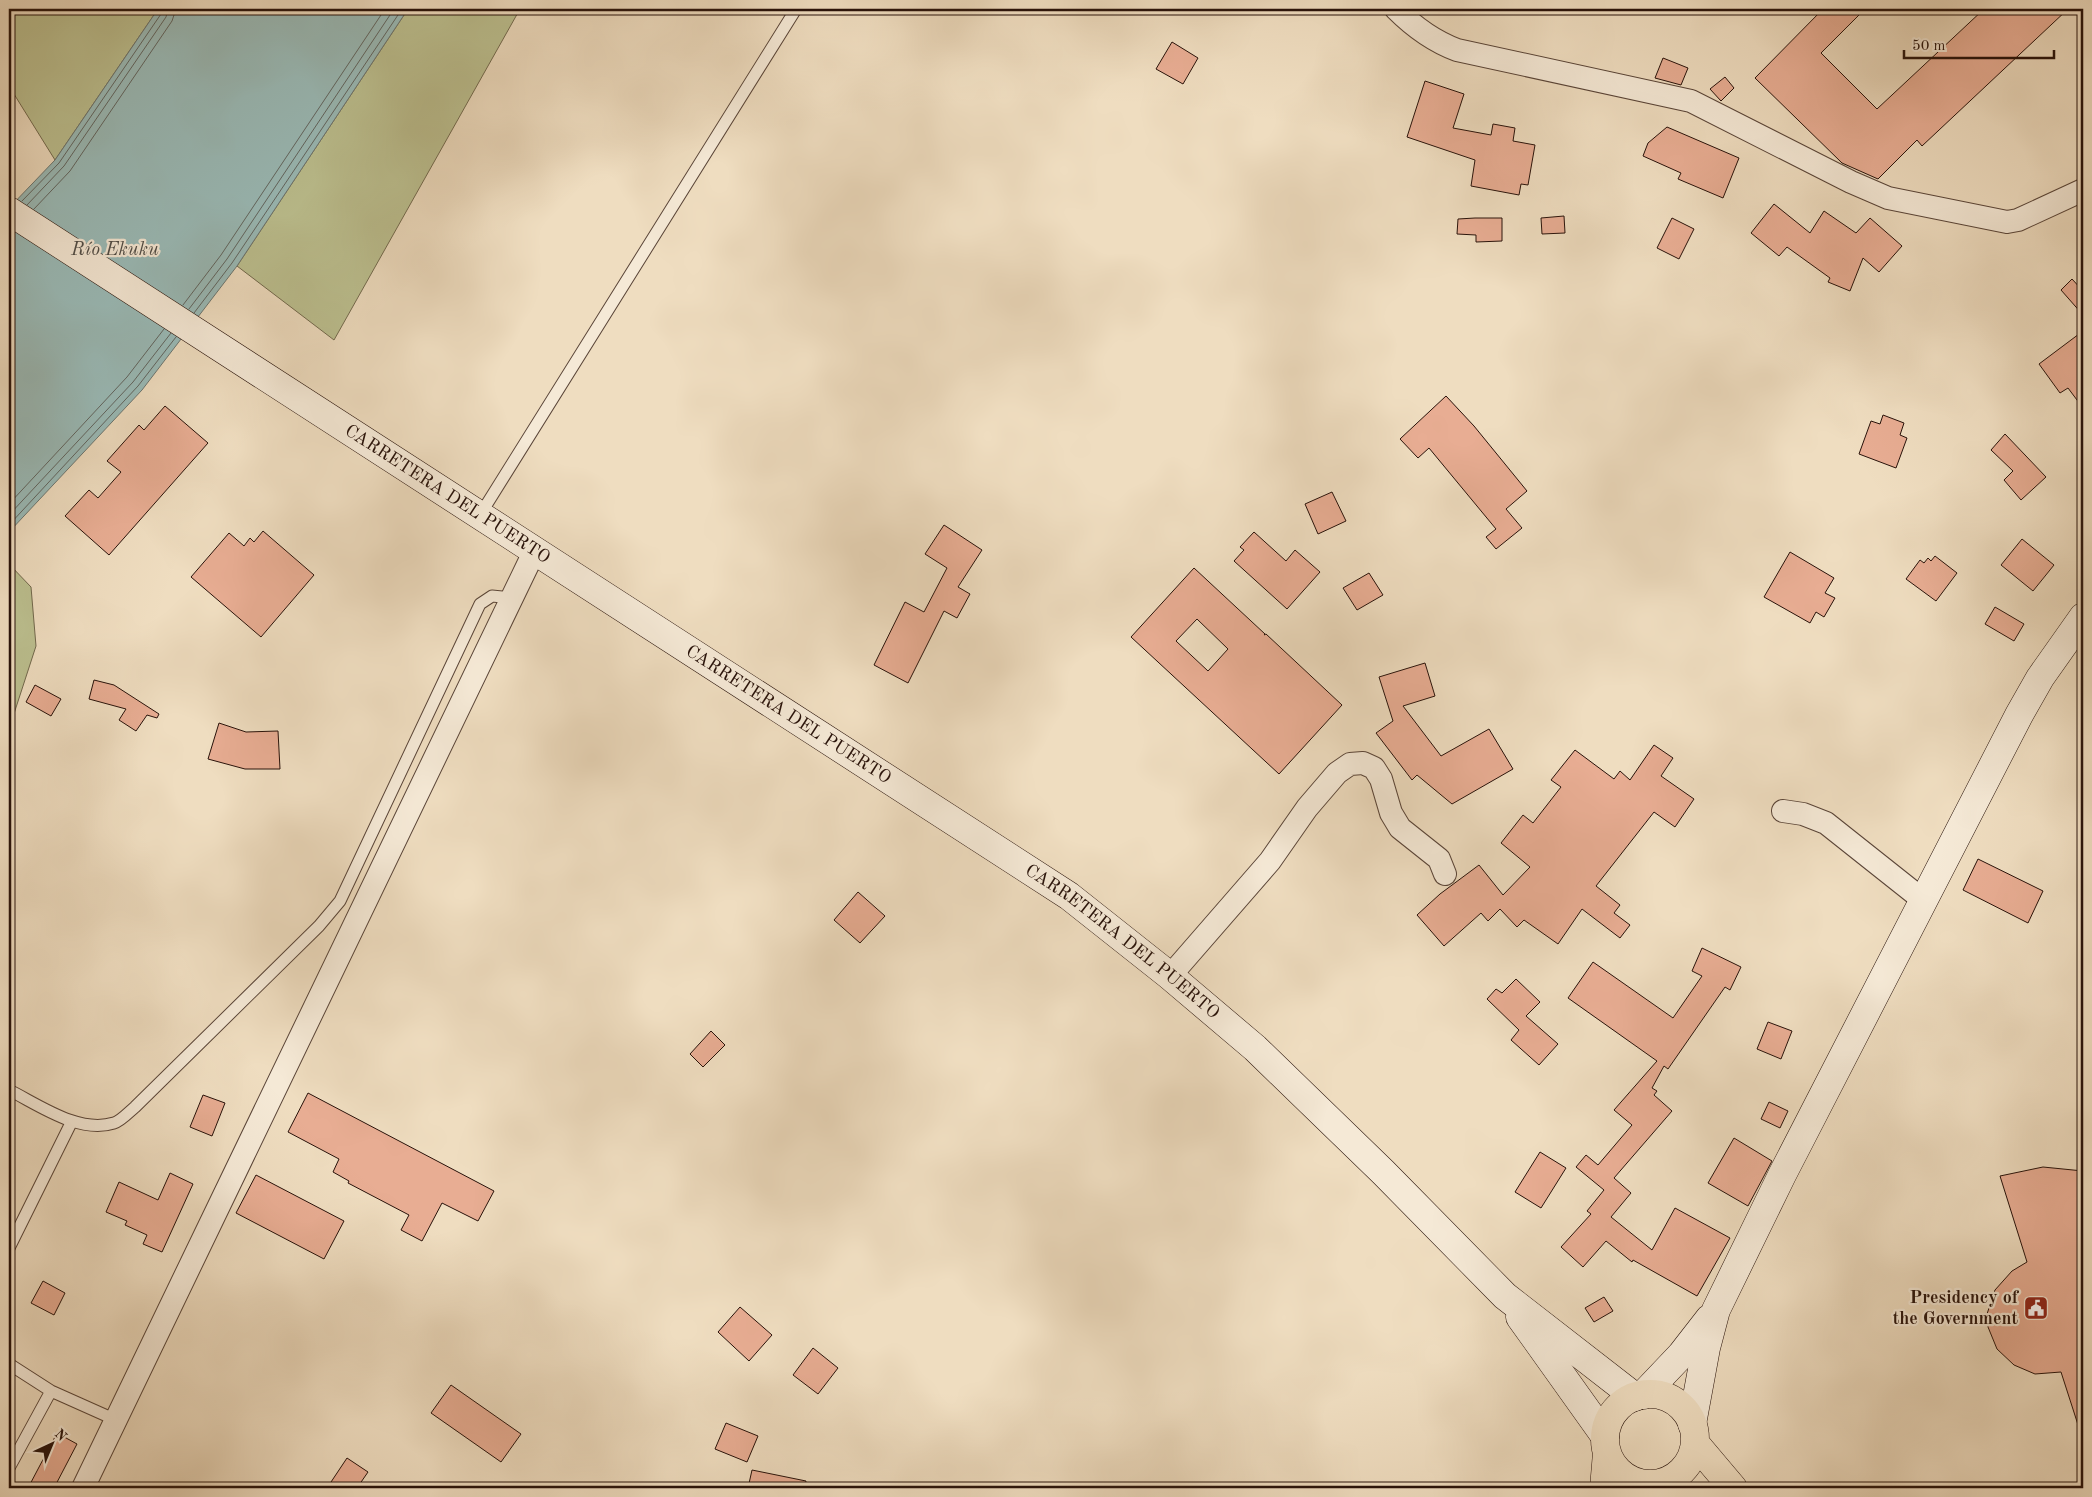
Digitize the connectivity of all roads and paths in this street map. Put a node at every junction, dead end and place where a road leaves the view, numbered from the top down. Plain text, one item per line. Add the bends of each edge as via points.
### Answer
1 (796, 9) edge
2 (1396, 9) edge
3 (2083, 190) edge
4 (9, 212) edge
5 (480, 515) junction
6 (535, 550) junction
7 (512, 598) junction
8 (2083, 617) edge
9 (1783, 811) dead end
10 (1446, 874) dead end
11 (1923, 900) junction
12 (1170, 976) junction
13 (9, 1090) edge
14 (72, 1121) junction
15 (9, 1248) edge
16 (1505, 1296) junction
17 (1716, 1310) junction
18 (9, 1364) edge
19 (51, 1391) junction
20 (1639, 1396) junction
21 (116, 1420) junction
22 (1693, 1433) junction
23 (1606, 1445) junction
24 (9, 1468) edge
25 (1656, 1486) edge
26 (83, 1488) edge
27 (1604, 1488) edge
28 (1733, 1488) edge

1 - 5 lane
2 - 3 street via 1420,30 1458,50 1702,105 1888,198 2007,222
4 - 5 main road, CARRETERA DEL PUERTO
5 - 6 main road, CARRETERA DEL PUERTO
6 - 7 street
6 - 12 main road, CARRETERA DEL PUERTO via 1069,896
7 - 14 lane via 492,596 480,604 340,901 319,926 115,1123 90,1126
7 - 21 street
8 - 11 main road via 2040,678
9 - 11 street via 1826,823
10 - 12 street via 1438,859 1400,828 1374,768 1363,763 1350,764 1337,773 1307,808 1270,861
11 - 17 main road
12 - 16 main road, CARRETERA DEL PUERTO via 1255,1048
13 - 14 lane
14 - 15 lane
16 - 20 main road, CARRETERA DEL PUERTO
16 - 23 main road, CARRETERA DEL PUERTO
17 - 20 main road via 1681,1355
17 - 22 main road via 1704,1356
18 - 19 lane
19 - 21 lane
19 - 24 lane
20 - 22 main road via 1659,1395 1673,1401 1685,1411
20 - 23 main road via 1623,1403 1614,1412 1608,1424
21 - 26 street
22 - 25 main road via 1687,1464 1680,1473
22 - 28 main road
23 - 25 main road via 1614,1465 1624,1476
23 - 27 main road

